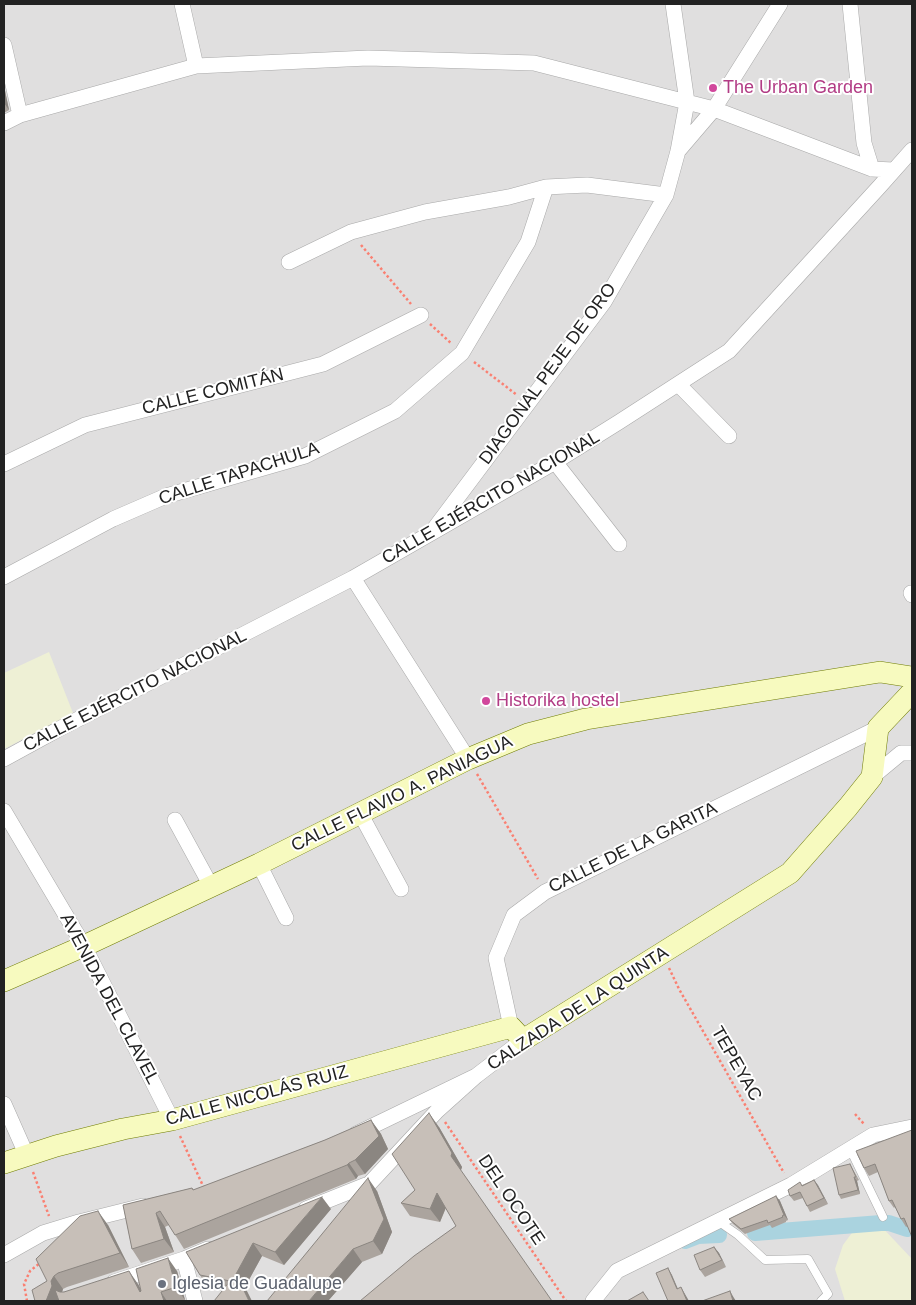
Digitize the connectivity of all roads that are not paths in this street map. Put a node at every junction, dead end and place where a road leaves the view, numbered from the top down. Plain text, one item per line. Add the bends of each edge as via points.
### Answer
1 (182, 4) edge
2 (673, 4) edge
3 (780, 4) edge
4 (850, 4) edge
5 (4, 45) edge
6 (196, 66) junction
7 (688, 102) junction
8 (714, 109) junction
9 (20, 115) junction
10 (4, 123) edge
11 (912, 150) edge
12 (678, 151) junction
13 (872, 170) junction
14 (893, 170) junction
15 (546, 187) junction
16 (666, 195) junction
17 (289, 262) dead end
18 (421, 315) dead end
19 (678, 384) junction
20 (729, 436) dead end
21 (555, 462) junction
22 (4, 464) edge
23 (430, 534) junction
24 (619, 544) dead end
25 (4, 577) edge
26 (353, 578) junction
27 (912, 678) edge
28 (912, 692) edge
29 (878, 728) junction
30 (912, 753) edge
31 (468, 758) junction
32 (4, 759) edge
33 (872, 776) junction
34 (4, 811) edge
35 (360, 813) junction
36 (175, 820) dead end
37 (258, 864) junction
38 (211, 886) junction
39 (401, 889) dead end
40 (286, 918) dead end
41 (84, 946) junction
42 (4, 981) edge
43 (517, 1034) junction
44 (476, 1076) junction
45 (4, 1104) edge
46 (172, 1120) junction
47 (912, 1128) edge
48 (340, 1141) edge
49 (850, 1149) junction
50 (27, 1156) junction
51 (4, 1164) edge
52 (368, 1184) junction
53 (160, 1202) edge
54 (350, 1206) edge
55 (296, 1213) edge
56 (882, 1217) dead end
57 (718, 1221) junction
58 (225, 1243) edge
59 (4, 1255) edge
60 (184, 1259) junction
61 (104, 1285) edge
62 (195, 1301) edge
63 (594, 1301) edge
64 (821, 1301) edge

1 - 6 street
2 - 7 street, DIAGONAL PEJE DE ORO
3 - 8 street
4 - 13 street via 864,143
5 - 9 street
6 - 7 street via 368,58 534,63
6 - 9 street
7 - 8 street
7 - 12 street, DIAGONAL PEJE DE ORO
8 - 12 street
8 - 13 street
9 - 10 street
11 - 14 street, CALLE EJÉRCITO NACIONAL
12 - 16 street, DIAGONAL PEJE DE ORO
13 - 14 street
14 - 19 street, CALLE EJÉRCITO NACIONAL via 728,351
15 - 16 street via 587,185
15 - 17 street via 425,212 351,232
15 - 25 street, CALLE TAPACHULA via 528,242 462,353 395,412 305,456 166,496 114,519
16 - 23 street, DIAGONAL PEJE DE ORO via 604,302
18 - 22 street, CALLE COMITÁN via 323,364 85,425
19 - 20 street
19 - 21 street, CALLE EJÉRCITO NACIONAL
21 - 23 street, CALLE EJÉRCITO NACIONAL
21 - 24 street
23 - 26 street, CALLE EJÉRCITO NACIONAL
26 - 31 street
26 - 32 street, CALLE EJÉRCITO NACIONAL
27 - 31 street, CALLE FLAVIO A. PANIAGUA via 880,672 586,719 528,734
28 - 29 street, CALLE DE LA GARITA
29 - 33 street
29 - 43 street, CALLE DE LA GARITA via 545,892 514,916 496,958
30 - 33 street, CALZADA DE LA QUINTA via 901,753
31 - 35 street, CALLE FLAVIO A. PANIAGUA
33 - 43 street, CALZADA DE LA QUINTA via 790,873 661,954
34 - 41 street, AVENIDA DEL CLAVEL
35 - 37 street, CALLE FLAVIO A. PANIAGUA
35 - 39 street
36 - 38 street
37 - 38 street, CALLE FLAVIO A. PANIAGUA
37 - 40 street
38 - 41 street, CALLE FLAVIO A. PANIAGUA
41 - 42 street, CALLE FLAVIO A. PANIAGUA
41 - 46 street, AVENIDA DEL CLAVEL
43 - 44 street, CALZADA DE LA QUINTA
43 - 46 street, CALLE NICOLÁS RUIZ
44 - 48 street
44 - 52 street, CALZADA DE LA QUINTA via 437,1111
45 - 50 street
46 - 50 street, CALLE NICOLÁS RUIZ via 122,1129
47 - 49 street via 873,1135
49 - 56 lane
49 - 57 street via 791,1185
50 - 51 street, CALLE NICOLÁS RUIZ
52 - 54 street, CALZADA DE LA QUINTA
52 - 55 street
53 - 59 street via 54,1229
57 - 63 street via 617,1271
57 - 64 lane via 765,1260 808,1259 828,1294
58 - 60 street
60 - 61 street
60 - 62 street

